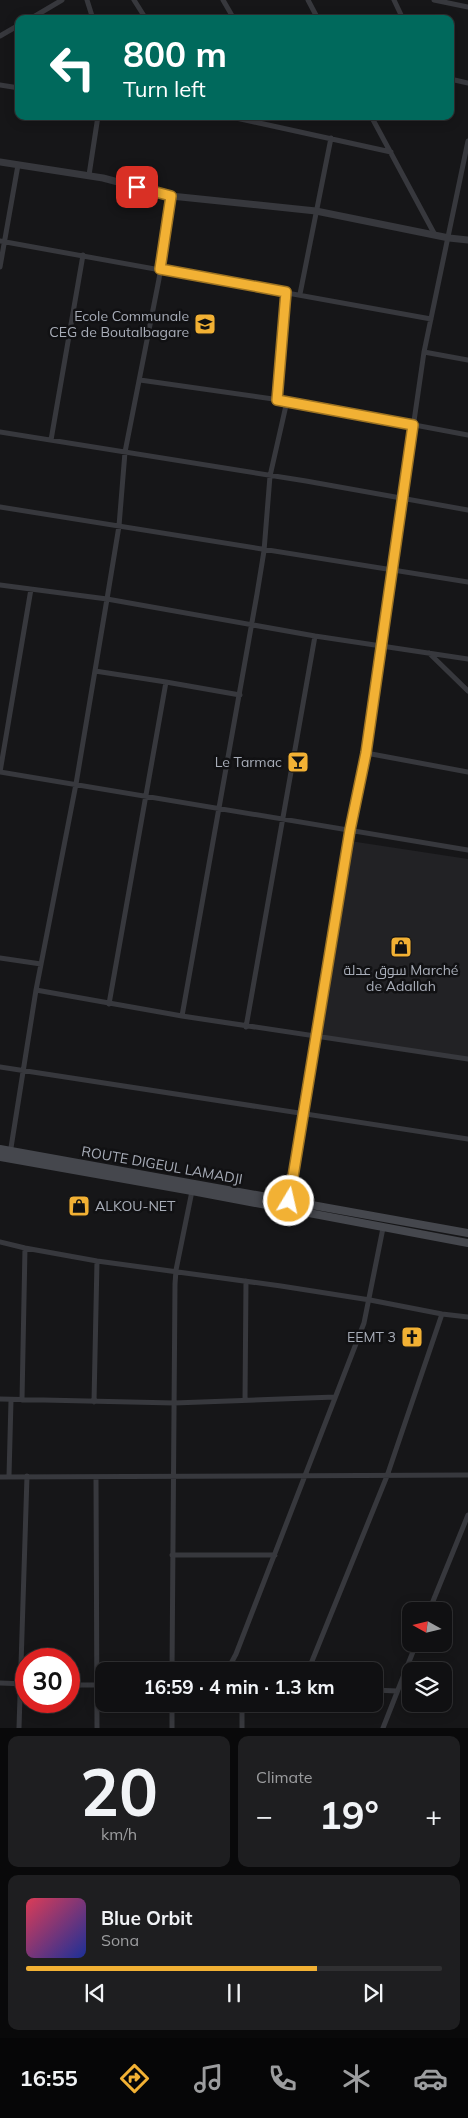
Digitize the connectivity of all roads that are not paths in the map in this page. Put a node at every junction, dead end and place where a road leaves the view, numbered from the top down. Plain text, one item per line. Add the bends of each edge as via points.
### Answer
1 (62, 0) edge
2 (87, 0) edge
3 (134, 0) edge
4 (223, 0) edge
5 (308, 0) edge
6 (394, 0) edge
7 (434, 0) edge
8 (468, 7) edge
9 (37, 15) edge
10 (92, 15) edge
11 (143, 15) edge
12 (232, 15) edge
13 (316, 15) edge
14 (401, 15) edge
15 (15, 27) edge
16 (0, 36) edge
17 (454, 80) edge
18 (468, 83) edge
19 (0, 85) edge
20 (15, 87) edge
21 (97, 120) edge
22 (246, 120) edge
23 (374, 120) edge
24 (330, 138) junction
25 (468, 140) edge
26 (390, 152) junction
27 (0, 162) edge
28 (18, 165) junction
29 (89, 176) junction
30 (171, 196) junction
31 (316, 211) junction
32 (435, 235) junction
33 (449, 238) junction
34 (468, 240) edge
35 (2, 241) edge
36 (83, 255) junction
37 (0, 267) edge
38 (160, 269) junction
39 (286, 292) junction
40 (300, 294) junction
41 (432, 319) junction
42 (424, 352) junction
43 (468, 360) edge
44 (140, 380) junction
45 (277, 400) junction
46 (287, 401) junction
47 (413, 425) junction
48 (0, 432) edge
49 (468, 435) edge
50 (51, 440) junction
51 (125, 452) junction
52 (270, 476) junction
53 (403, 499) junction
54 (0, 507) edge
55 (468, 510) edge
56 (120, 526) junction
57 (264, 551) junction
58 (393, 570) junction
59 (468, 582) edge
60 (0, 585) edge
61 (31, 589) junction
62 (108, 598) junction
63 (252, 623) junction
64 (315, 636) junction
65 (381, 646) junction
66 (428, 653) junction
67 (468, 659) edge
68 (95, 671) junction
69 (166, 682) junction
70 (468, 691) edge
71 (240, 695) junction
72 (366, 753) junction
73 (0, 772) edge
74 (468, 772) edge
75 (76, 784) junction
76 (145, 797) junction
77 (220, 808) junction
78 (283, 818) junction
79 (350, 830) junction
80 (468, 850) edge
81 (0, 958) edge
82 (41, 964) junction
83 (36, 990) junction
84 (109, 1004) junction
85 (182, 1016) junction
86 (246, 1027) junction
87 (316, 1035) junction
88 (468, 1059) edge
89 (0, 1067) edge
90 (23, 1071) junction
91 (302, 1114) junction
92 (468, 1139) edge
93 (0, 1149) edge
94 (10, 1155) junction
95 (0, 1157) edge
96 (192, 1191) junction
97 (289, 1201) junction
98 (383, 1228) junction
99 (468, 1233) edge
100 (0, 1242) edge
101 (468, 1242) edge
102 (25, 1248) junction
103 (97, 1261) junction
104 (176, 1270) junction
105 (246, 1280) junction
106 (370, 1300) junction
107 (442, 1314) junction
108 (468, 1317) edge
109 (335, 1397) junction
110 (0, 1399) edge
111 (11, 1400) junction
112 (22, 1400) junction
113 (245, 1400) junction
114 (94, 1402) junction
115 (174, 1403) junction
116 (468, 1475) edge
117 (10, 1476) junction
118 (27, 1476) junction
119 (306, 1476) junction
120 (387, 1476) junction
121 (0, 1477) edge
122 (96, 1477) junction
123 (173, 1478) junction
124 (468, 1515) edge
125 (172, 1555) junction
126 (274, 1555) junction
127 (433, 1602) edge
128 (20, 1648) edge
129 (413, 1652) edge
130 (100, 1662) edge
131 (172, 1662) edge
132 (231, 1662) edge
133 (312, 1662) edge
134 (0, 1683) edge
135 (15, 1683) edge
136 (80, 1684) edge
137 (95, 1685) edge
138 (383, 1690) edge
139 (398, 1691) junction
140 (98, 1712) edge
141 (172, 1712) edge
142 (242, 1712) edge
143 (19, 1713) edge
144 (19, 1728) edge
145 (97, 1728) edge
146 (172, 1728) edge
147 (242, 1728) edge
148 (383, 1728) edge

1 - 9 street
2 - 10 street
3 - 11 street
4 - 12 street
5 - 13 street
6 - 14 street
7 - 8 street
15 - 16 street
17 - 18 street
19 - 20 street
21 - 29 street
22 - 24 street
23 - 26 street
24 - 26 street
24 - 31 street
25 - 33 street
26 - 32 street
27 - 28 street
28 - 29 street
28 - 35 street
29 - 30 street
30 - 31 street
30 - 38 street
31 - 32 street
31 - 40 street
32 - 33 street
33 - 34 street
33 - 41 street
35 - 36 street
35 - 37 street
36 - 38 street
36 - 50 street
38 - 39 street
38 - 44 street
39 - 40 street
39 - 45 street
40 - 41 street
41 - 42 street
42 - 43 street
42 - 47 street
44 - 45 street
44 - 51 street
45 - 46 street
46 - 47 street
46 - 52 street
47 - 49 street
47 - 53 street
48 - 50 street
50 - 51 street
51 - 52 street
51 - 56 street
52 - 53 street
52 - 57 street
53 - 55 street
53 - 58 street
54 - 56 street
56 - 57 street
56 - 62 street
57 - 58 street
57 - 63 street
58 - 59 street
58 - 65 street
60 - 61 street
61 - 62 street
61 - 73 street
62 - 63 street
62 - 68 street
63 - 64 street
63 - 71 street
64 - 65 street
64 - 78 street
65 - 66 street
65 - 72 street
66 - 67 street
66 - 70 street
68 - 69 street
68 - 75 street
69 - 71 street
69 - 76 street
71 - 77 street
72 - 74 street
72 - 79 street
73 - 75 street
75 - 76 street
75 - 82 street
76 - 77 street
76 - 84 street
77 - 78 street
77 - 85 street
78 - 79 street
78 - 86 street
79 - 80 street
79 - 87 street
81 - 82 street
82 - 83 street
83 - 84 street
83 - 90 street
84 - 85 street
85 - 86 street
86 - 87 street
87 - 88 street
87 - 91 street
89 - 90 street
90 - 91 street
90 - 94 street
91 - 92 street
91 - 97 street
93 - 94 main road, ROUTE DIGEUL LAMADJI
94 - 95 main road
94 - 96 main road
94 - 97 main road, ROUTE DIGEUL LAMADJI
96 - 98 main road
96 - 104 street
97 - 99 main road, ROUTE DIGEUL LAMADJI
98 - 101 main road
98 - 106 street
100 - 102 street
102 - 103 street
102 - 112 street
103 - 104 street
103 - 114 street
104 - 105 street
104 - 115 street
105 - 106 street
105 - 113 street
106 - 107 street
106 - 109 street
107 - 108 street
107 - 120 street
109 - 113 street
109 - 119 street
110 - 111 street
111 - 112 street
111 - 117 street
112 - 114 street
113 - 115 street
114 - 115 street
115 - 123 street
116 - 120 street
117 - 118 street
117 - 121 street
118 - 122 street
118 - 128 street
119 - 120 street
119 - 123 street
119 - 126 street
120 - 133 street
122 - 123 street
122 - 130 street
123 - 125 street
124 - 127 street
125 - 126 street
125 - 131 street
126 - 132 street
129 - 139 street
134 - 135 street
136 - 137 street
138 - 139 street
139 - 148 street
140 - 145 street
141 - 146 street
142 - 147 street
143 - 144 street

